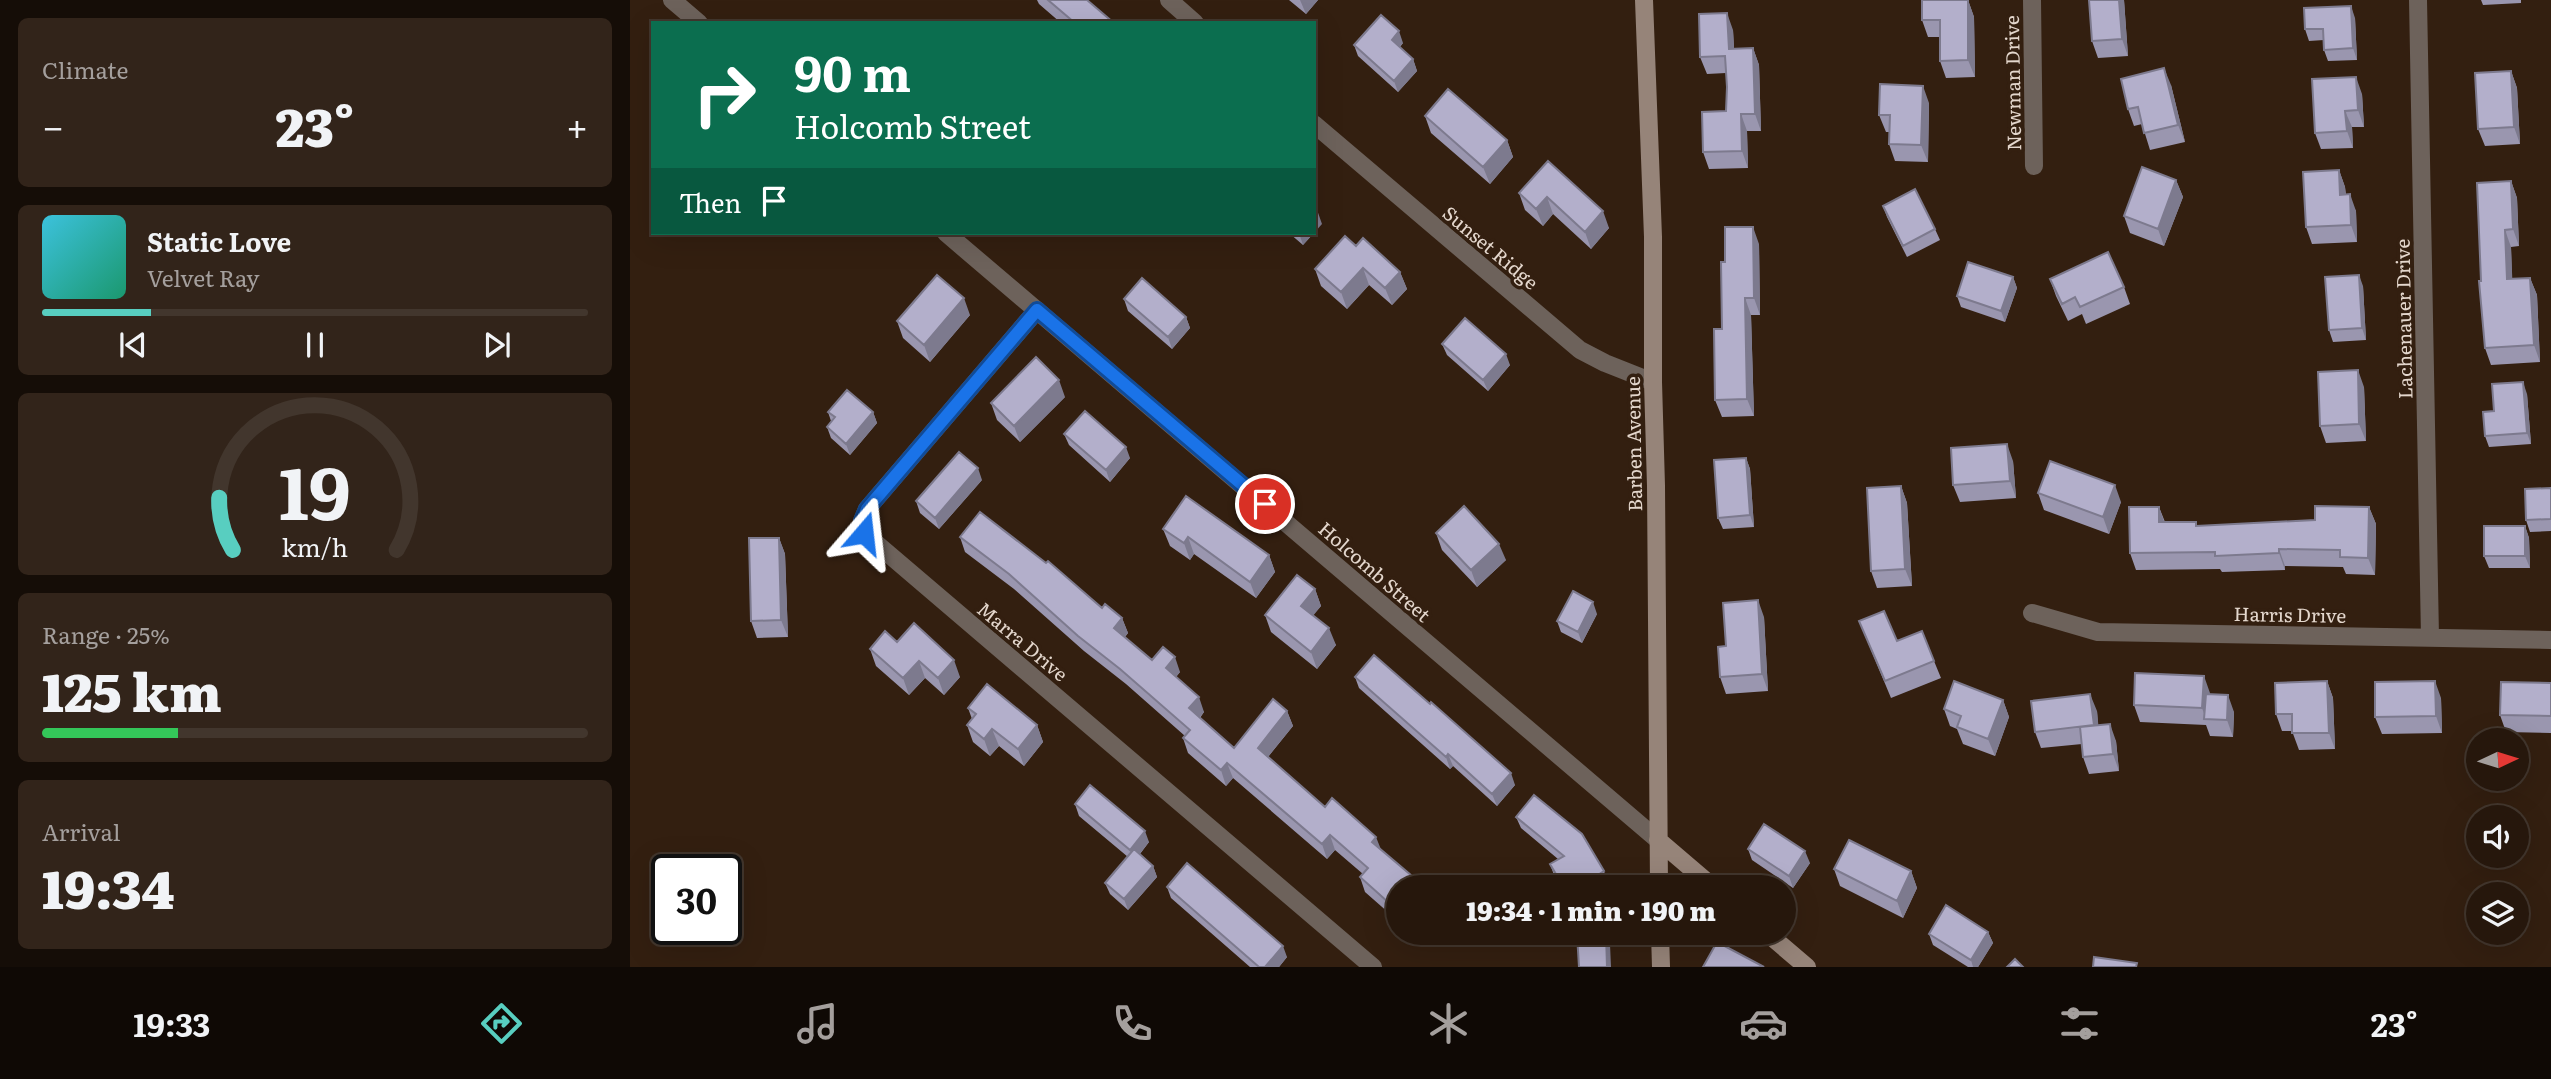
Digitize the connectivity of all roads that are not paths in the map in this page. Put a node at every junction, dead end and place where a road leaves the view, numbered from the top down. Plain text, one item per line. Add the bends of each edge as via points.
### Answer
1 (672, 0) edge
2 (1169, 0) edge
3 (1644, 0) edge
4 (2032, 0) edge
5 (2418, 0) edge
6 (697, 21) edge
7 (1193, 21) edge
8 (1316, 126) edge
9 (2034, 166) dead end
10 (948, 235) edge
11 (1037, 310) junction
12 (1653, 382) junction
13 (2032, 613) dead end
14 (2430, 637) junction
15 (2551, 640) edge
16 (1658, 841) junction
17 (1659, 875) edge
18 (1699, 875) edge
19 (1660, 945) edge
20 (1781, 945) edge
21 (1373, 967) edge
22 (1661, 967) edge
23 (1807, 967) edge

1 - 6 street
2 - 7 street
3 - 12 street, Barben Avenue
4 - 9 street, Newman Drive
5 - 14 street, Lachenauer Drive
8 - 12 street, Sunset Ridge via 1580,350
10 - 11 street, Holcomb Street
11 - 16 street, Holcomb Street
11 - 21 street, Marra Drive via 867,509 864,533
12 - 16 street, Barben Avenue
13 - 14 street, Harris Drive via 2098,632
14 - 15 street, Harris Drive
16 - 17 street, Barben Avenue
16 - 18 street, Holcomb Street
19 - 22 street
20 - 23 street

